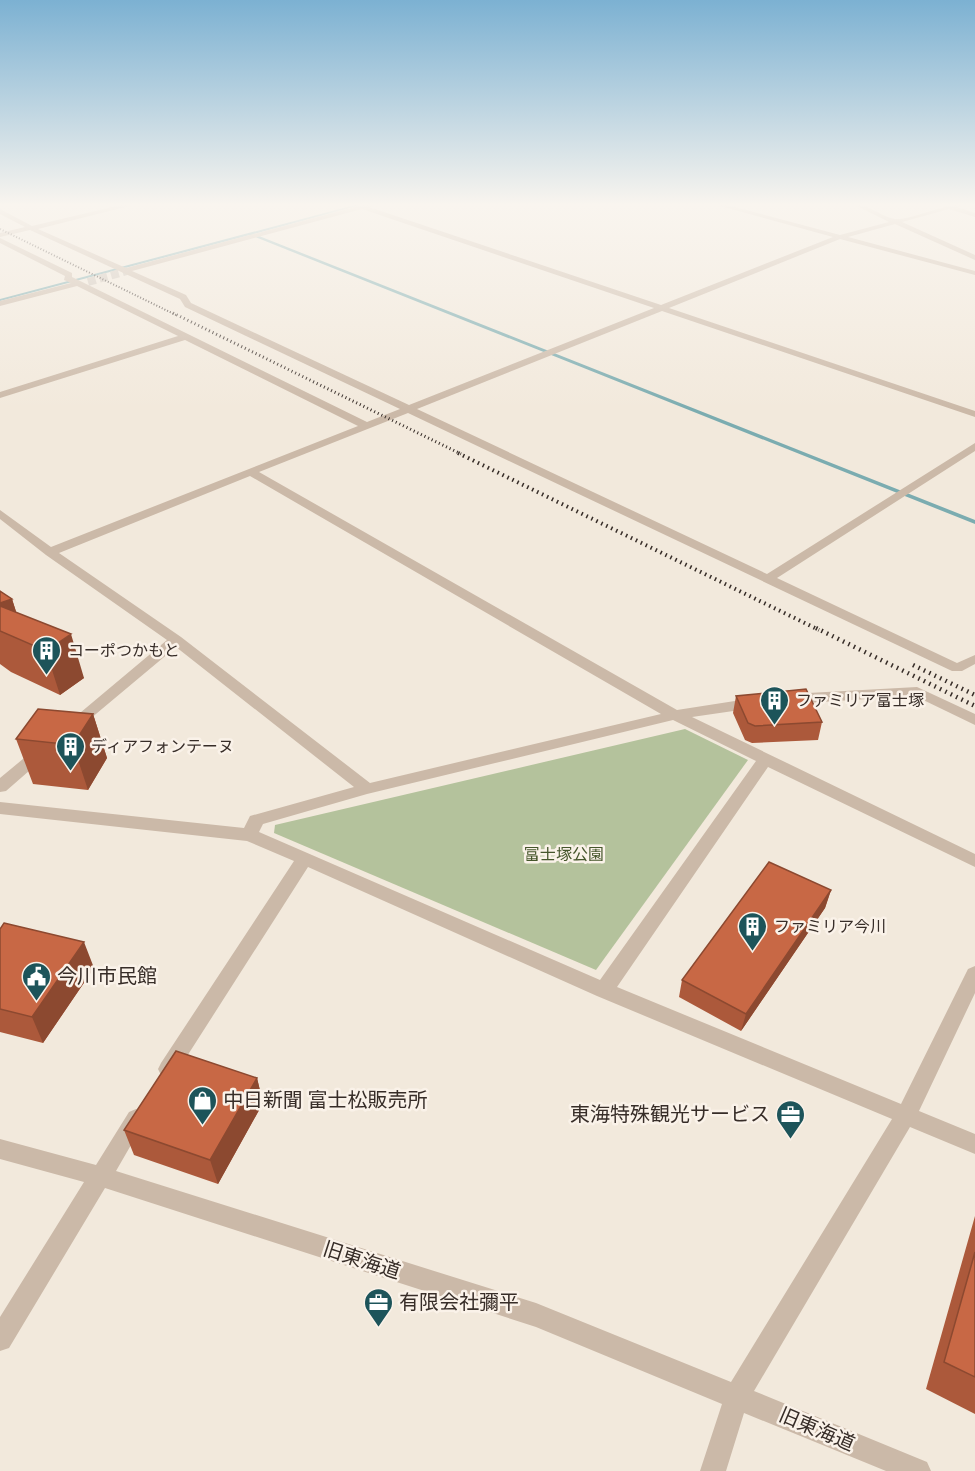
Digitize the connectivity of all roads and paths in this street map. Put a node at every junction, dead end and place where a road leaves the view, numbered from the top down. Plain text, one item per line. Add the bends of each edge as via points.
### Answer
1 (63, 272) edge
2 (129, 272) tunnel mouth
3 (553, 272) edge
4 (754, 272) edge
5 (67, 278) junction
6 (88, 282) tunnel mouth
7 (77, 283) junction
8 (0, 296) edge
9 (0, 304) edge
10 (662, 309) junction
11 (187, 336) junction
12 (0, 395) edge
13 (408, 409) junction
14 (975, 414) edge
15 (365, 425) junction
16 (975, 446) edge
17 (251, 472) junction
18 (0, 513) edge
19 (50, 552) junction
20 (769, 578) junction
21 (176, 640) junction
22 (975, 658) edge
23 (675, 715) junction
24 (975, 720) edge
25 (765, 759) junction
26 (0, 787) edge
27 (367, 789) junction
28 (0, 808) edge
29 (250, 835) junction
30 (304, 859) junction
31 (975, 861) edge
32 (975, 974) edge
33 (604, 990) junction
34 (157, 1087) edge
35 (144, 1106) edge
36 (906, 1115) junction
37 (975, 1144) edge
38 (0, 1149) edge
39 (99, 1176) junction
40 (0, 1339) edge
41 (736, 1396) junction
42 (713, 1471) edge
43 (918, 1471) edge

1 - 5 street via 69,275
2 - 13 street via 183,297 188,305
3 - 10 street
4 - 10 street
5 - 7 street
5 - 8 street
6 - 7 street
7 - 9 street
7 - 11 street
10 - 13 street
10 - 14 street
11 - 12 street
11 - 15 street
13 - 15 street
13 - 20 street
15 - 17 street
16 - 20 street
17 - 19 street
17 - 23 street
18 - 19 street
19 - 21 street
20 - 22 street via 957,668
21 - 26 street
21 - 27 street
23 - 24 street via 771,701 917,691
23 - 25 street
23 - 27 street
25 - 31 street
25 - 33 street
27 - 29 street via 256,820
28 - 29 street
29 - 30 street
30 - 33 street
30 - 34 street
32 - 36 street
33 - 36 street
35 - 39 street
36 - 37 street
36 - 41 street
38 - 39 street, 旧東海道
39 - 40 street
39 - 41 street, 旧東海道 via 536,1315
41 - 42 street
41 - 43 street, 旧東海道

